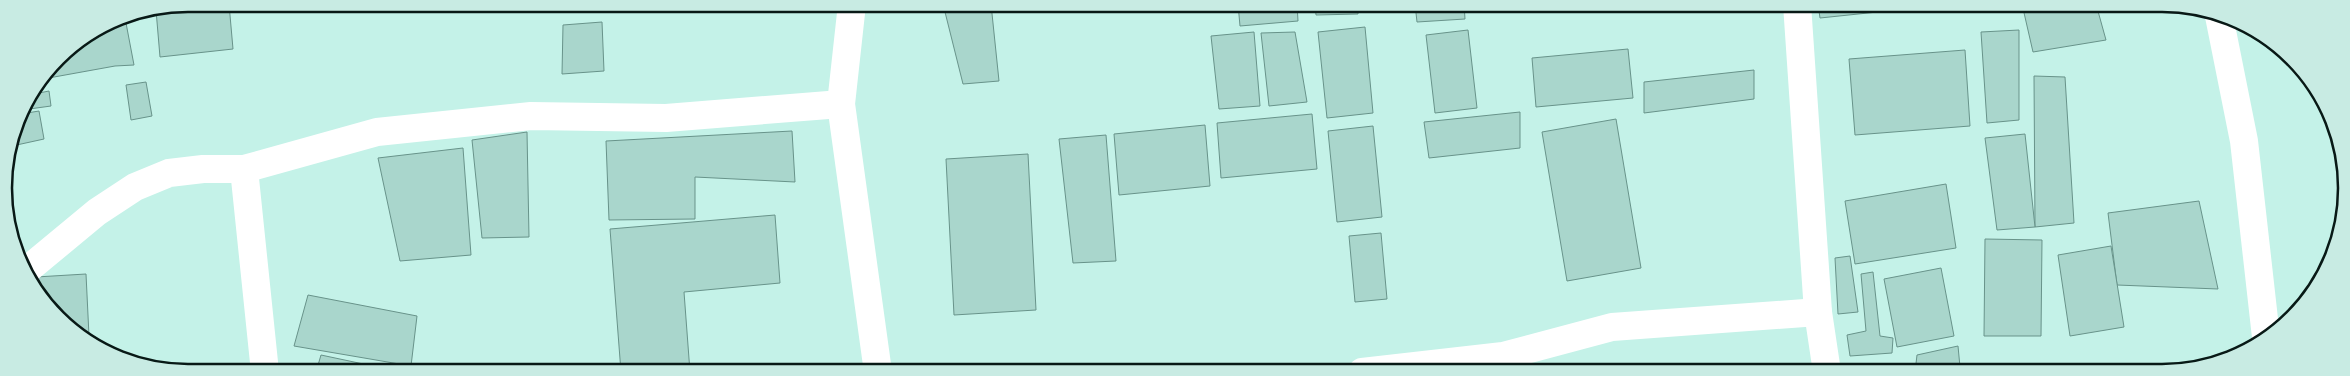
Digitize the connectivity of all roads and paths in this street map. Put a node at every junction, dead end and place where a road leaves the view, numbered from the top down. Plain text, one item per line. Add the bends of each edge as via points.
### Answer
1 (851, 12) edge
2 (1798, 13) edge
3 (2220, 23) edge
4 (841, 104) junction
5 (244, 169) junction
6 (31, 266) edge
7 (1818, 312) junction
8 (2265, 330) edge
9 (1438, 363) edge
10 (1826, 363) edge
11 (264, 364) edge
12 (877, 364) edge

1 - 4 street
2 - 7 street
3 - 8 street via 2244,141
4 - 5 street via 666,118 532,116 377,132
4 - 12 street
5 - 6 street via 169,173 135,187 97,212
5 - 11 street
7 - 9 street via 1612,327 1503,356
7 - 10 street

